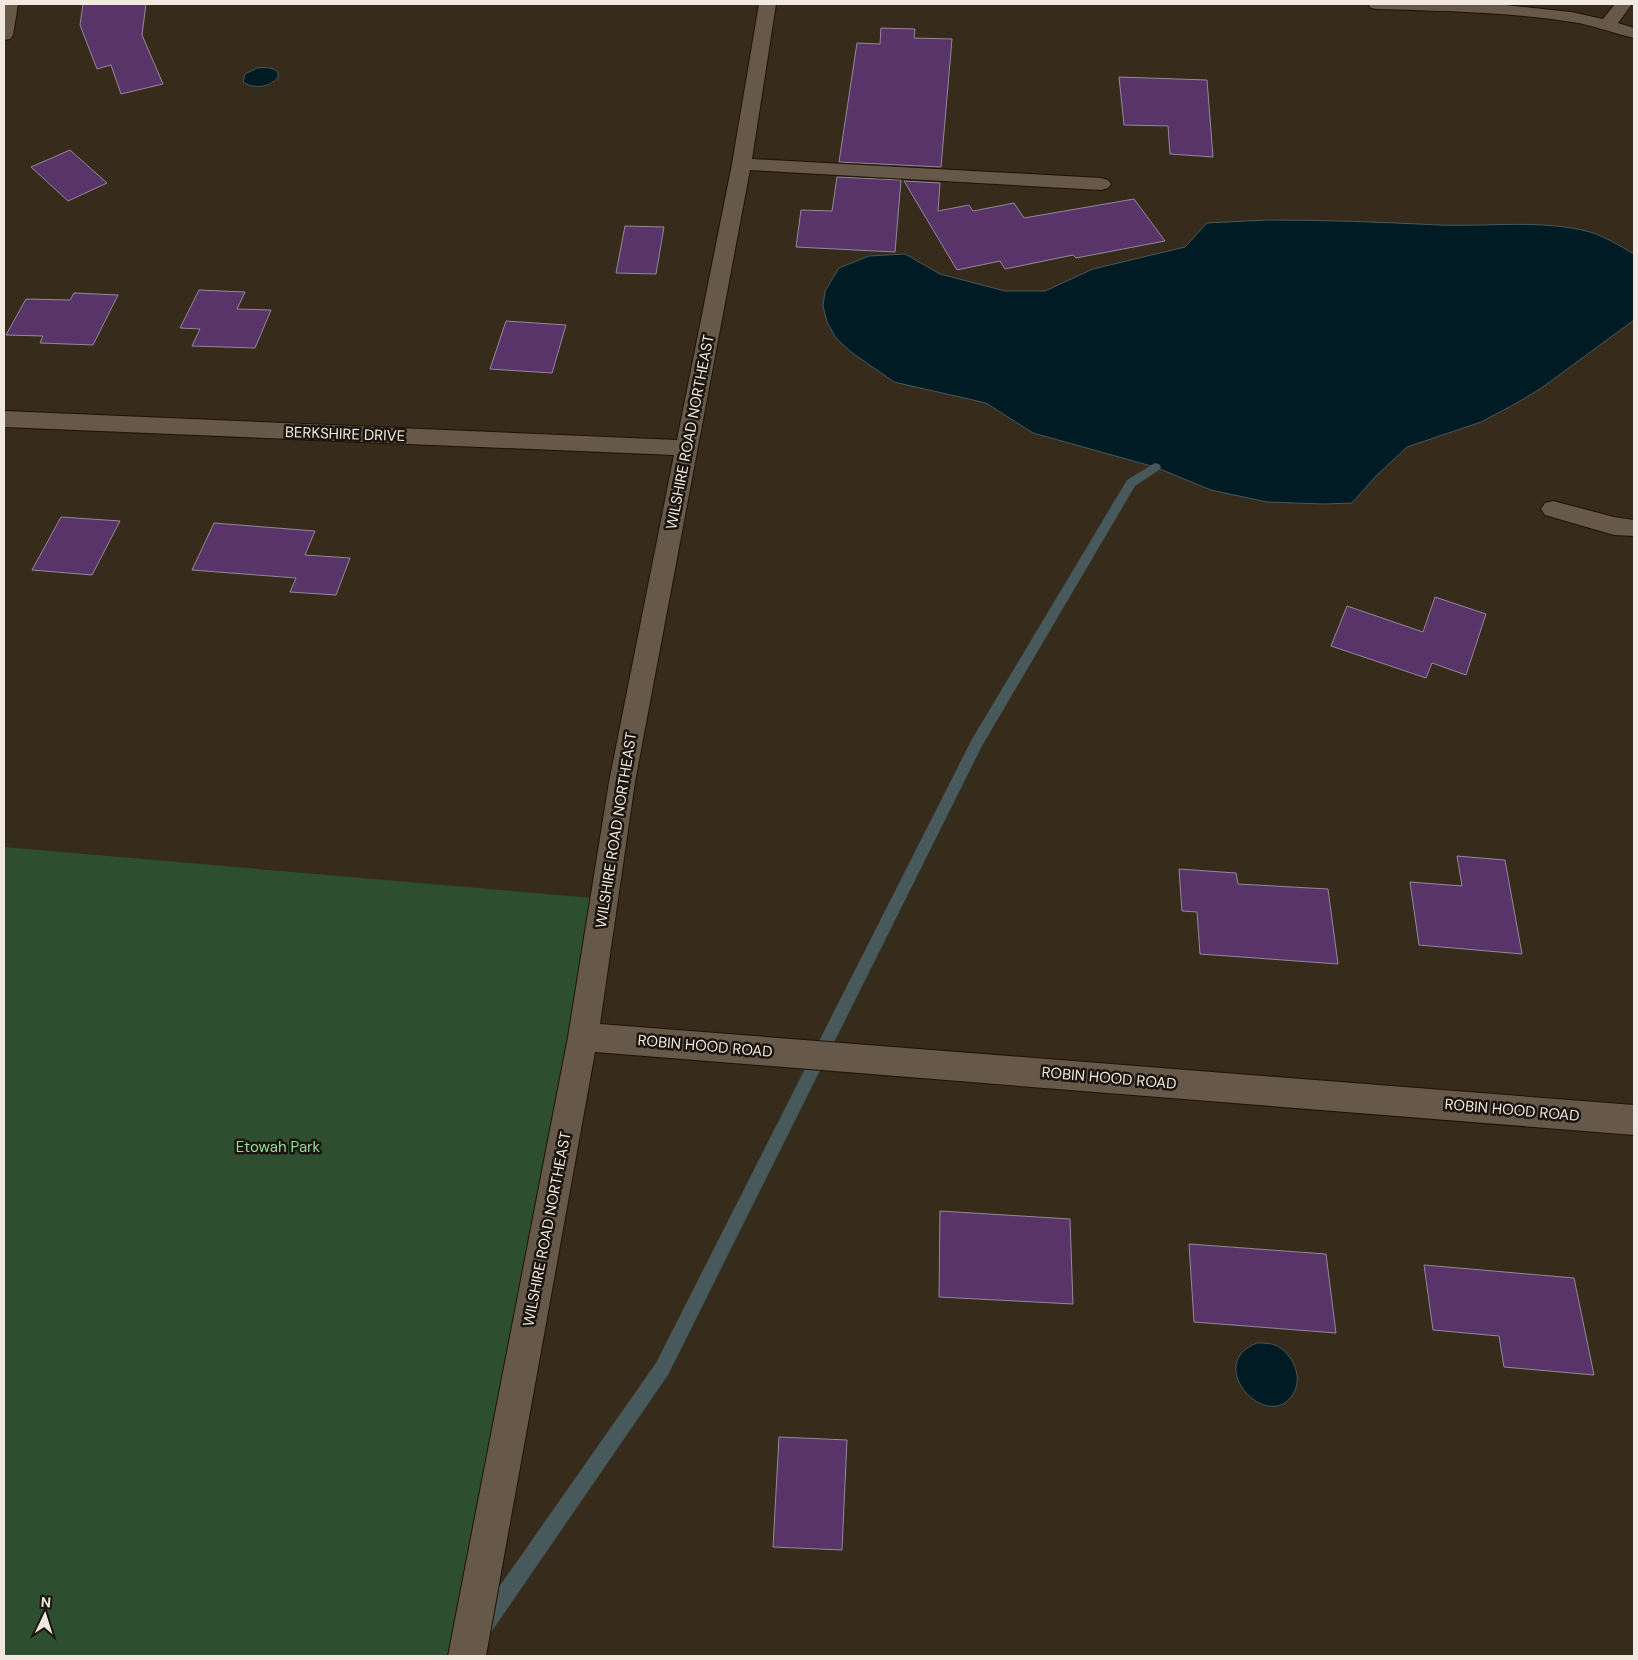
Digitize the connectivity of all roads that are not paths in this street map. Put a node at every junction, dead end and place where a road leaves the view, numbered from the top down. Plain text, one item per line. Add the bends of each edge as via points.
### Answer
1 (9, 4) edge
2 (767, 4) edge
3 (1377, 4) edge
4 (1624, 4) edge
5 (1607, 25) junction
6 (1634, 33) edge
7 (4, 35) edge
8 (742, 164) junction
9 (1102, 184) dead end
10 (4, 419) edge
11 (687, 448) junction
12 (1553, 509) dead end
13 (1634, 528) edge
14 (583, 1037) junction
15 (1634, 1120) edge
16 (467, 1656) edge

1 - 7 street
2 - 8 street, WILSHIRE ROAD NORTHEAST
3 - 5 street via 1520,11
4 - 5 street
5 - 6 street
8 - 9 street
8 - 11 street, WILSHIRE ROAD NORTHEAST
10 - 11 street, BERKSHIRE DRIVE
11 - 14 street, WILSHIRE ROAD NORTHEAST via 622,782
12 - 13 street via 1614,526
14 - 15 street, ROBIN HOOD ROAD
14 - 16 street, WILSHIRE ROAD NORTHEAST

